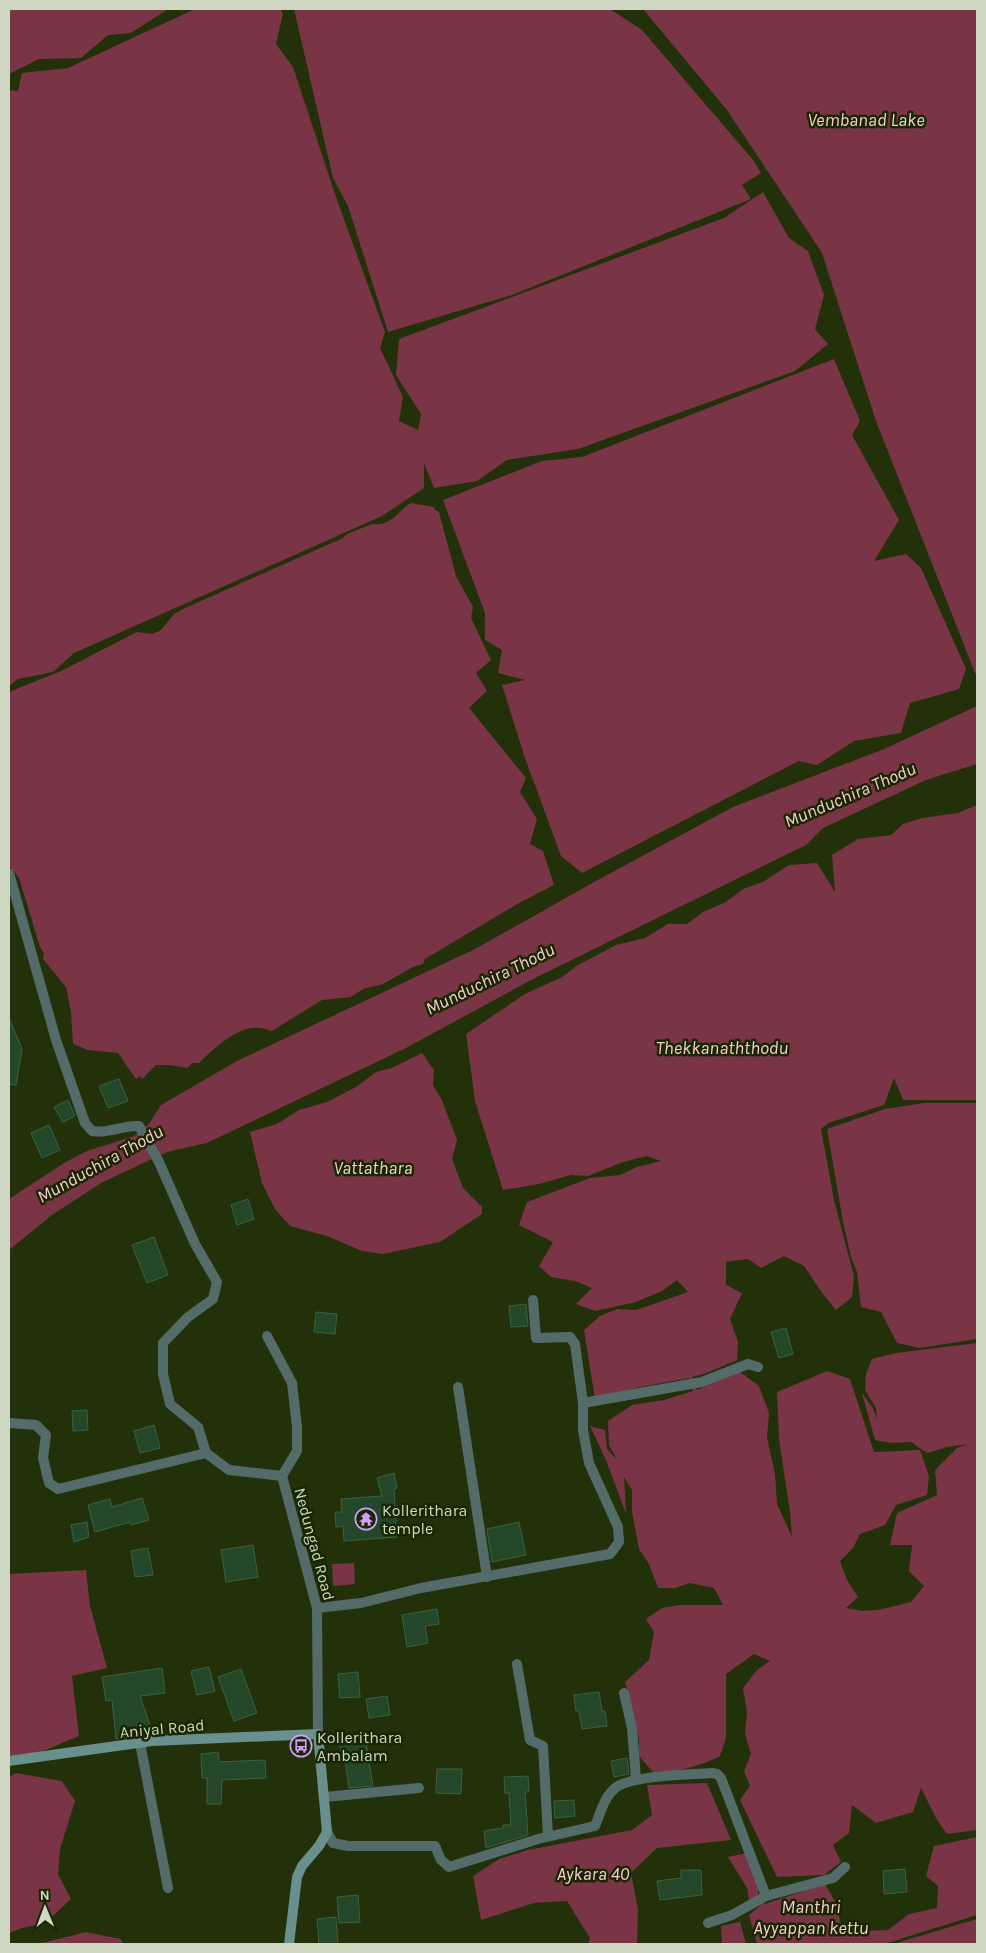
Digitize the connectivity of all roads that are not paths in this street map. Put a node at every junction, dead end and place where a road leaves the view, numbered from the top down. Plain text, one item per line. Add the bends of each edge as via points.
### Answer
1 (9, 873) edge
2 (533, 1300) dead end
3 (267, 1336) dead end
4 (758, 1367) dead end
5 (458, 1387) dead end
6 (583, 1403) junction
7 (9, 1423) edge
8 (206, 1453) junction
9 (282, 1476) junction
10 (487, 1577) junction
11 (317, 1608) junction
12 (517, 1664) dead end
13 (624, 1693) dead end
14 (318, 1734) junction
15 (140, 1743) junction
16 (9, 1761) edge
17 (636, 1779) junction
18 (418, 1788) dead end
19 (325, 1797) junction
20 (327, 1832) junction
21 (548, 1836) junction
22 (845, 1867) dead end
23 (168, 1888) dead end
24 (762, 1899) junction
25 (708, 1923) dead end
26 (289, 1944) edge

1 - 8 street via 56,1040 85,1123 92,1131 104,1133 131,1125 139,1126 159,1162 195,1244 217,1282 214,1299 188,1317 163,1343 163,1374 170,1404 198,1427
2 - 6 street via 536,1338 570,1337 574,1344
3 - 9 street via 292,1383 297,1427 297,1451
4 - 6 street via 748,1364 693,1384
5 - 10 street
6 - 10 street via 583,1430 589,1463 618,1527 619,1542 610,1554
7 - 8 street via 36,1425 46,1435 43,1458 48,1483 58,1488
8 - 9 street, Nedungad Road via 229,1470
9 - 11 street, Nedungad Road
10 - 11 street
11 - 14 street, Nedungad Road
12 - 21 street via 530,1740 543,1746
13 - 17 street via 632,1728
14 - 15 main road, Aniyal Road
14 - 19 main road, Nedungad Road
15 - 16 main road, Aniyal Road
15 - 23 street
17 - 21 street via 615,1787 595,1826
17 - 24 street via 718,1774
18 - 19 street
19 - 20 main road, Nedungad Road
20 - 21 street via 334,1843 348,1846 435,1846 441,1860 449,1867
20 - 26 main road via 297,1877
22 - 24 street via 833,1878
24 - 25 street

